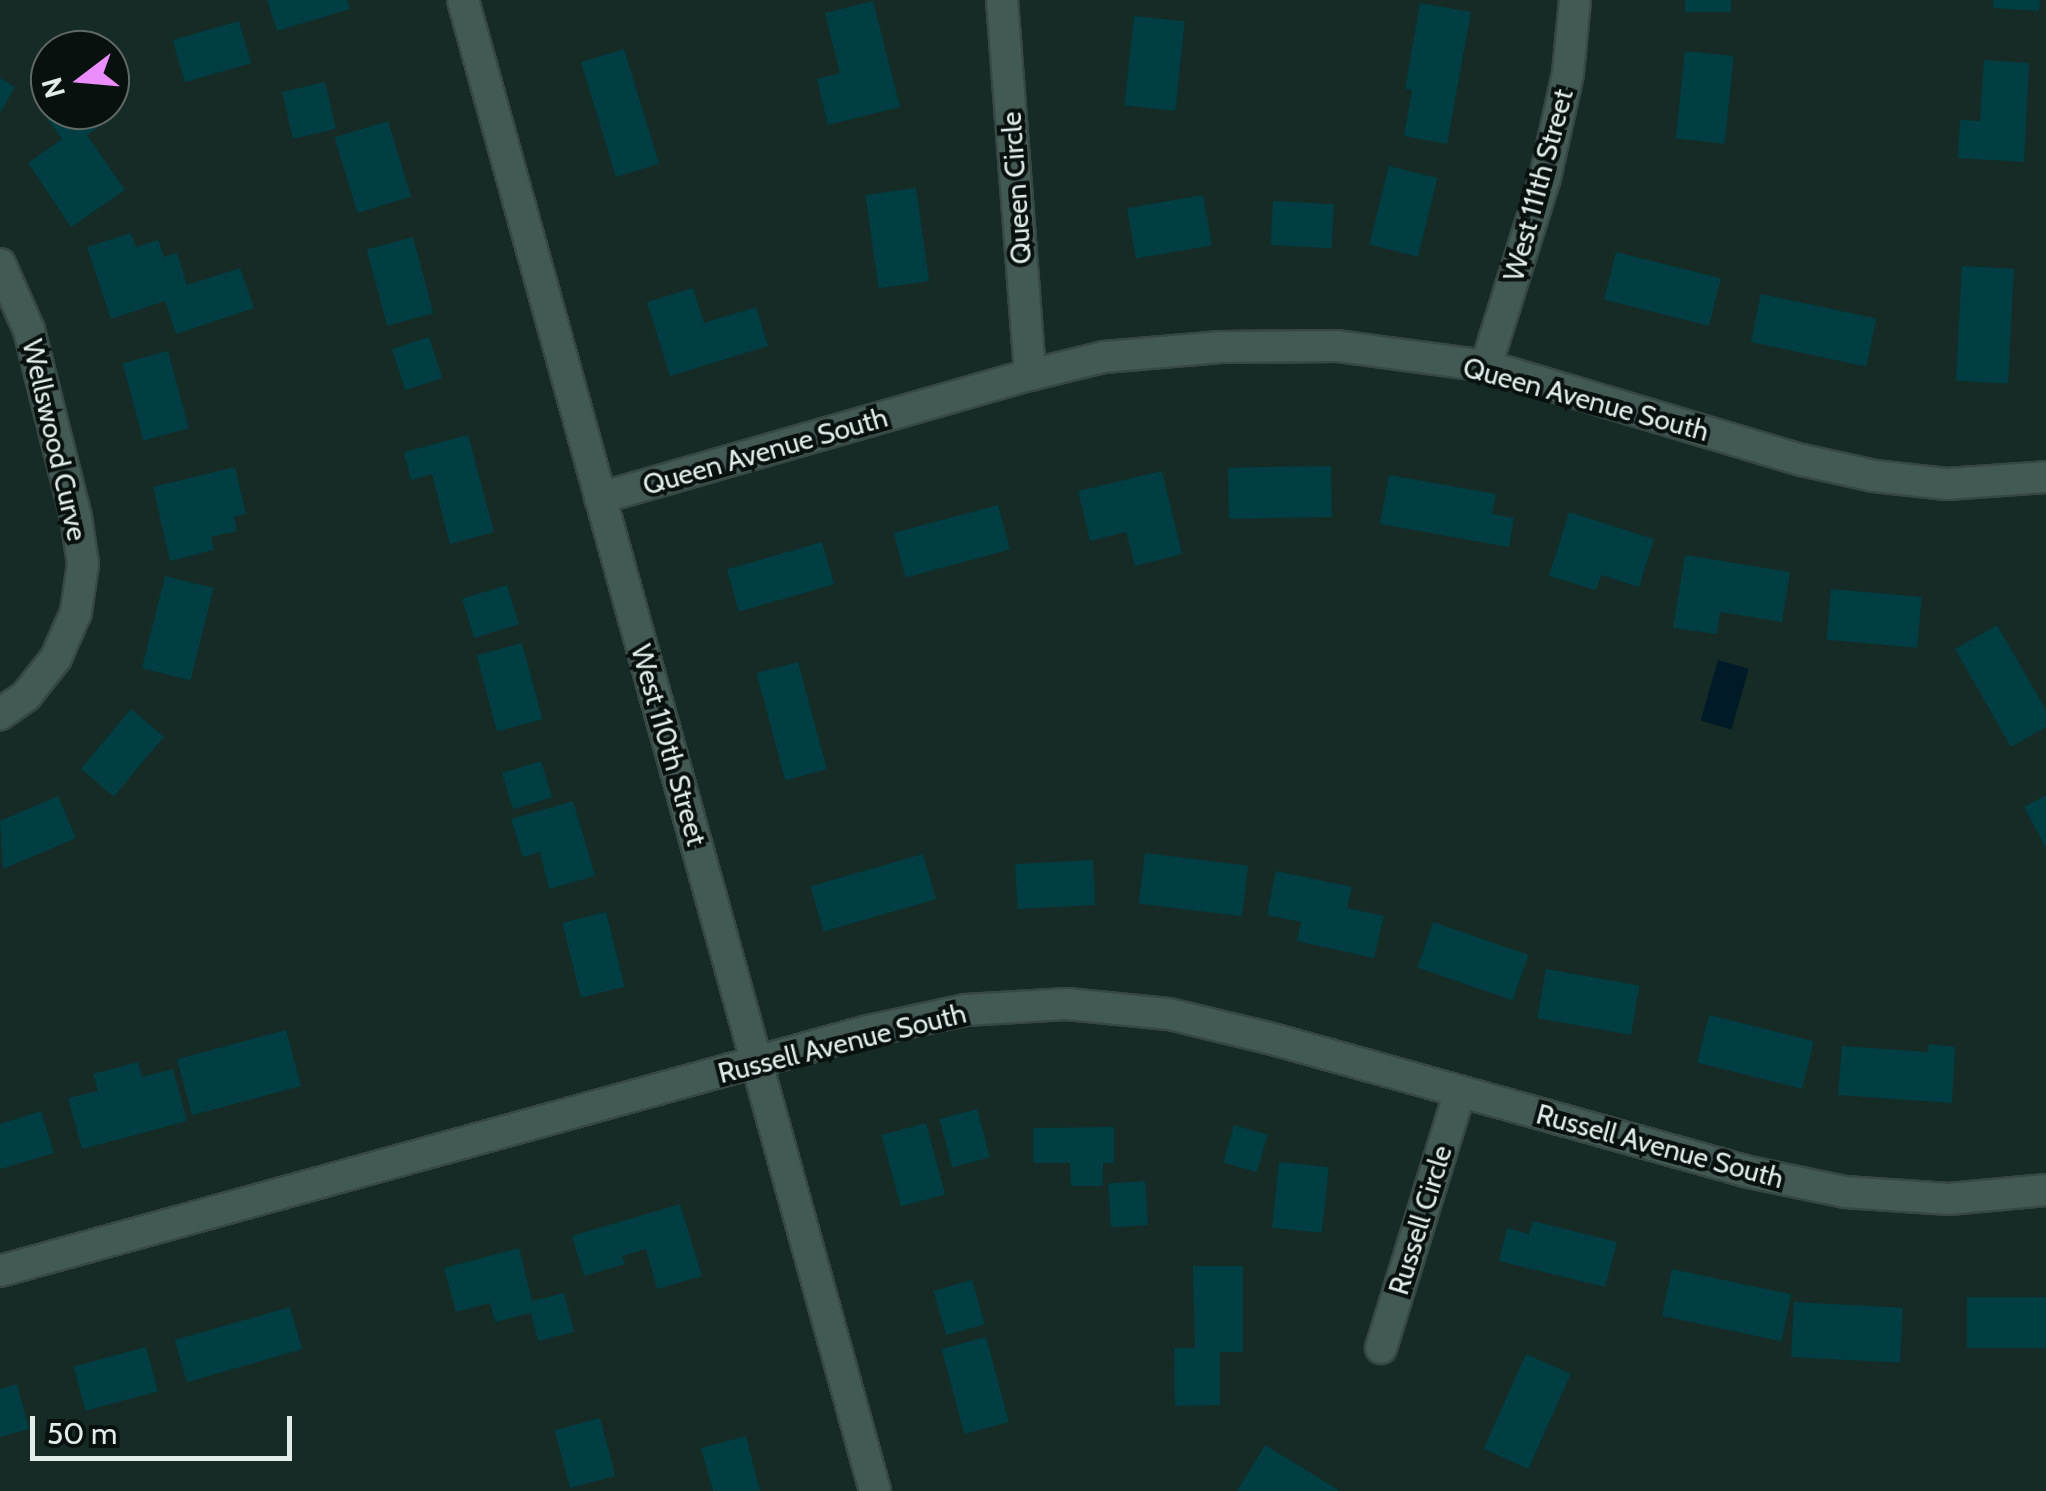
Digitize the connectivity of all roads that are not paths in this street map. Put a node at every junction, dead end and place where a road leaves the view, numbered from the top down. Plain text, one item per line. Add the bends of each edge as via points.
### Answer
1 (462, 0) edge
2 (1002, 0) edge
3 (1574, 0) edge
4 (0, 264) edge
5 (1486, 366) junction
6 (1030, 375) junction
7 (2046, 477) edge
8 (600, 498) junction
9 (0, 714) edge
10 (758, 1063) junction
11 (1460, 1092) junction
12 (2046, 1190) edge
13 (0, 1270) edge
14 (1381, 1348) dead end
15 (875, 1491) edge

1 - 8 street, West 110th Street
2 - 6 street, Queen Circle
3 - 5 street, West 111th Street via 1568,73 1545,178
4 - 9 street, Wellswood Curve via 29,330 83,564 76,612 56,658 26,696
5 - 6 street, Queen Avenue South via 1337,346 1221,347 1104,357
5 - 7 street, Queen Avenue South via 1874,476 1948,484
6 - 8 street, Queen Avenue South
8 - 10 street, West 110th Street
10 - 11 street, Russell Avenue South via 965,1010 1067,1004 1169,1014
10 - 13 street, Russell Avenue South
10 - 15 street, West 110th Street
11 - 12 street, Russell Avenue South via 1744,1172 1845,1192 1948,1199
11 - 14 street, Russell Circle

